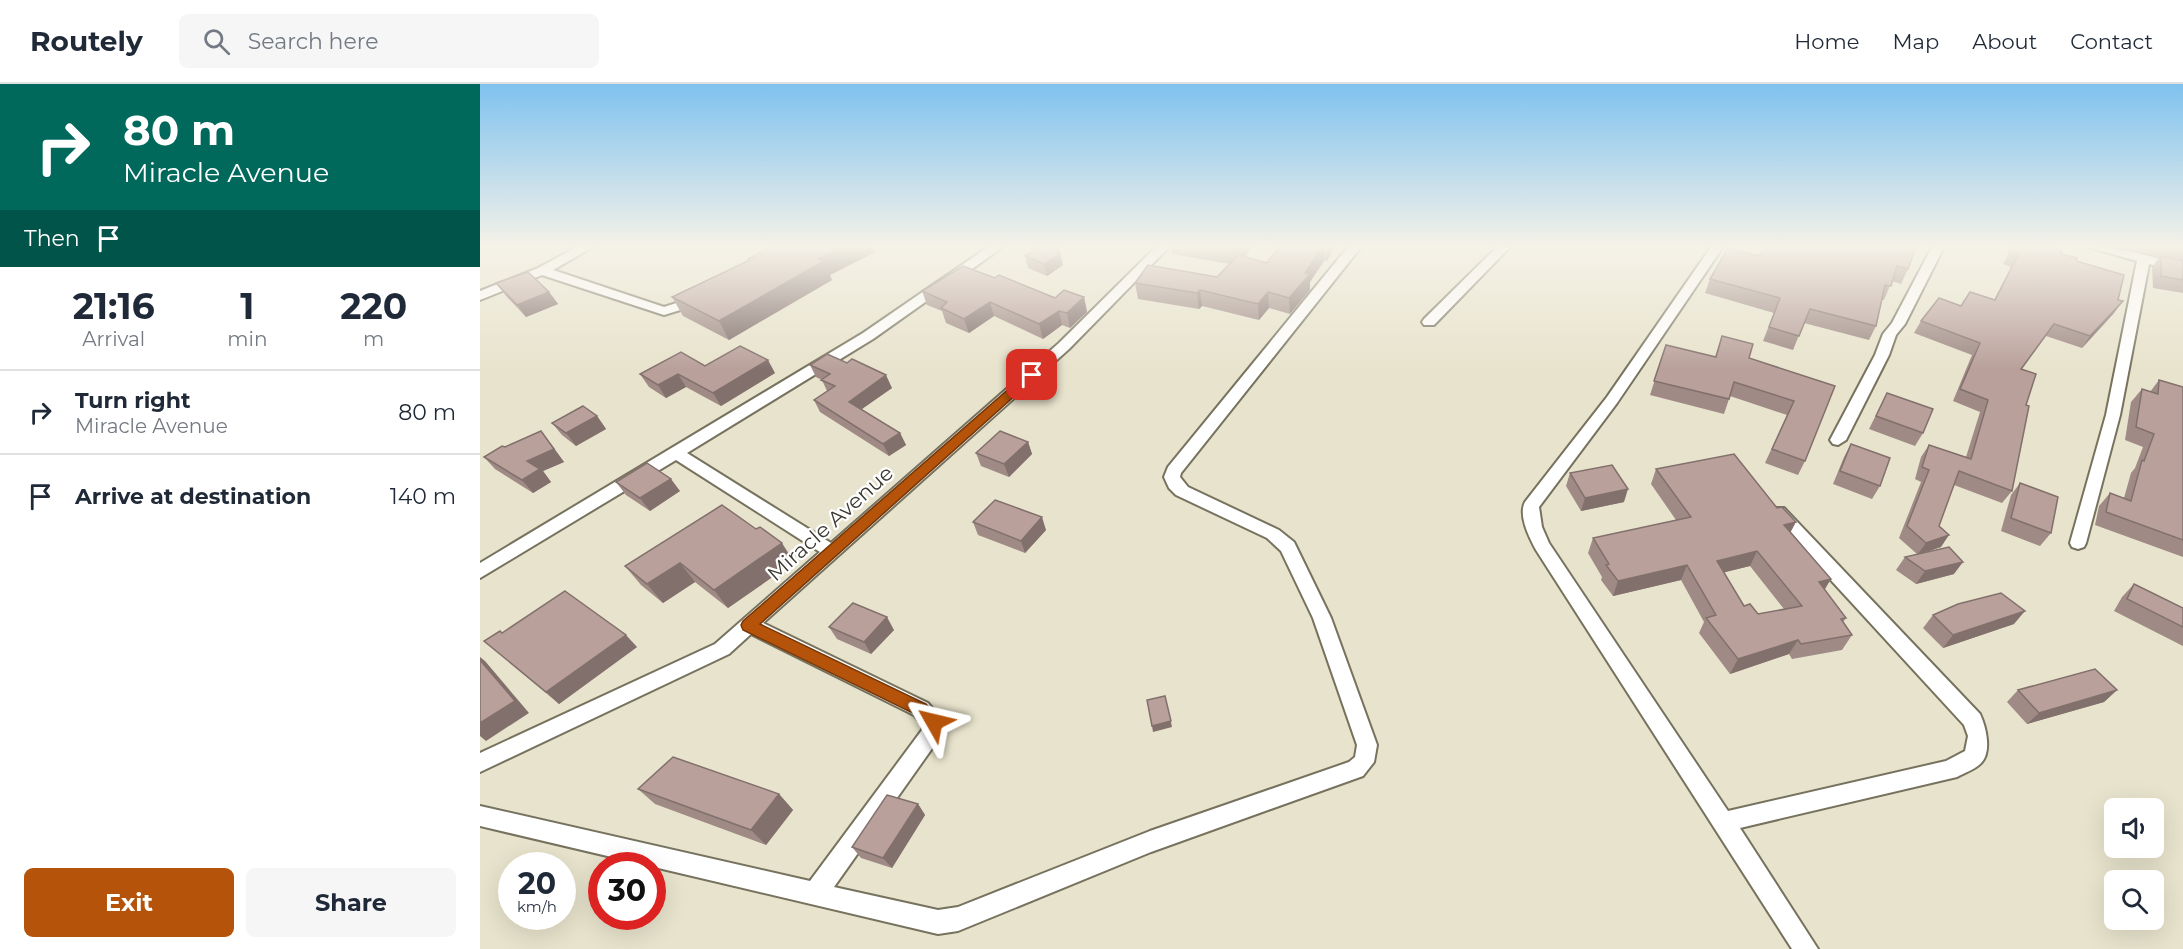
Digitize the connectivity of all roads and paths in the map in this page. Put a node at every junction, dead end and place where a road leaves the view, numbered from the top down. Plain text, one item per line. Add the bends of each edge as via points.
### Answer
1 (501, 287) edge
2 (592, 287) edge
3 (939, 287) edge
4 (1123, 287) edge
5 (1323, 287) edge
6 (1464, 287) edge
7 (1690, 287) edge
8 (1917, 287) edge
9 (2138, 287) edge
10 (480, 296) edge
11 (707, 296) edge
12 (1429, 322) dead end
13 (1838, 440) dead end
14 (675, 452) junction
15 (1764, 497) edge
16 (2078, 543) dead end
17 (831, 551) junction
18 (480, 571) edge
19 (749, 625) junction
20 (480, 763) edge
21 (480, 816) edge
22 (1723, 822) junction
23 (815, 894) junction
24 (1806, 949) edge

1 - 10 street
2 - 11 street via 664,311
3 - 14 street via 868,336
4 - 17 street, Miracle Avenue via 1064,346
5 - 23 street via 1171,478 1182,491 1273,534 1288,547 1322,618 1367,745 1364,762 1356,769 1150,842 958,919 938,922
6 - 12 street
7 - 22 street via 1612,400 1531,506 1542,545
8 - 13 street
9 - 16 street via 2113,415
14 - 17 street
14 - 18 street
15 - 22 street via 1972,720 1978,736 1974,757 1950,770
17 - 19 street, Miracle Avenue
19 - 20 street, Miracle Avenue via 713,654
19 - 23 street via 921,709 934,722 931,734
21 - 23 street
22 - 24 street

